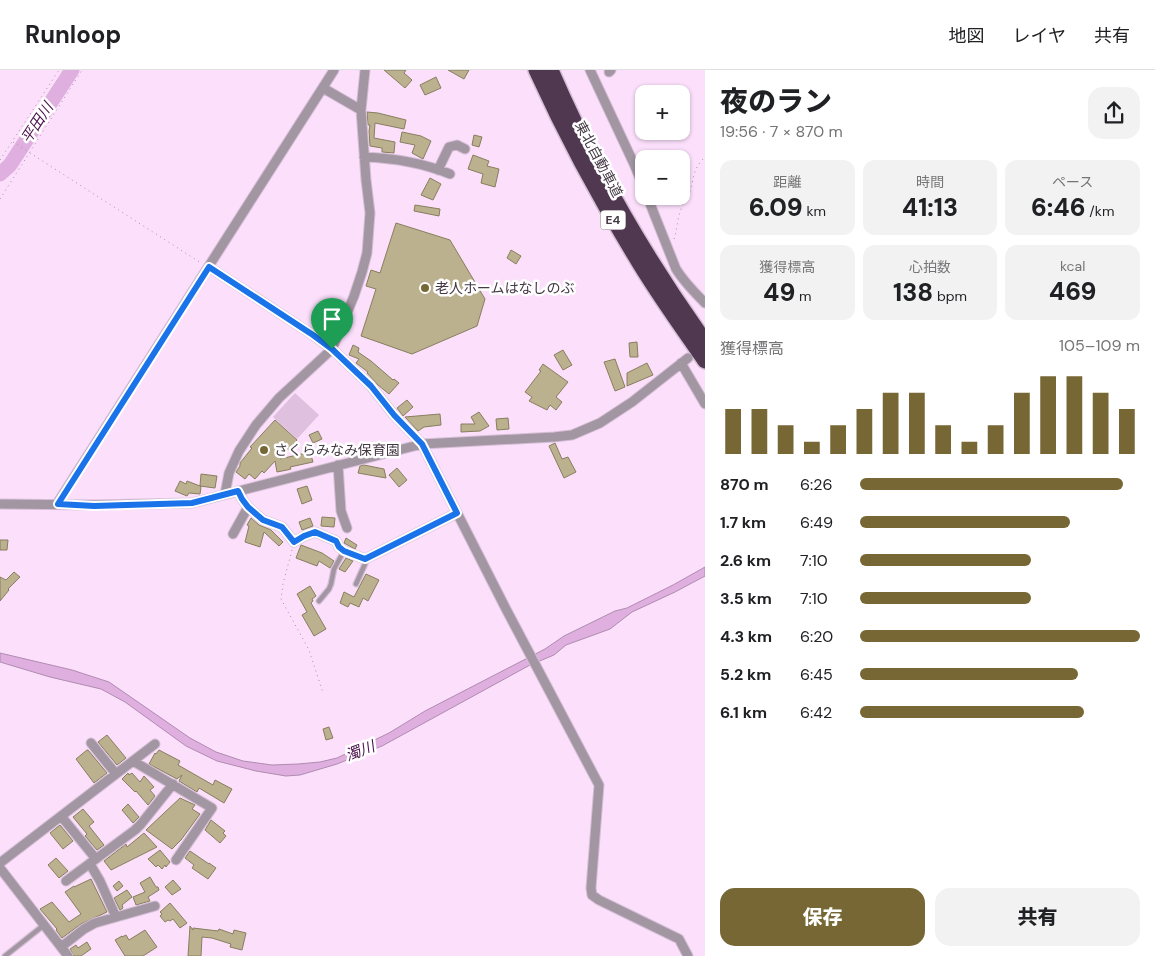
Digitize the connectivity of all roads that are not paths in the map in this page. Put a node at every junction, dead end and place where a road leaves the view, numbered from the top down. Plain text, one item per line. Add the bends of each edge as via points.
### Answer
1 (334, 70) edge
2 (365, 70) edge
3 (536, 70) edge
4 (551, 70) edge
5 (590, 70) edge
6 (323, 88) junction
7 (361, 110) junction
8 (465, 149) dead end
9 (364, 157) junction
10 (635, 166) edge
11 (438, 170) junction
12 (450, 174) dead end
13 (651, 205) edge
14 (209, 267) junction
15 (705, 303) edge
16 (705, 342) edge
17 (332, 349) junction
18 (705, 361) edge
19 (705, 404) edge
20 (422, 444) junction
21 (338, 465) junction
22 (238, 491) junction
23 (225, 494) junction
24 (0, 504) edge
25 (58, 504) junction
26 (248, 507) junction
27 (457, 513) junction
28 (347, 528) dead end
29 (233, 534) dead end
30 (344, 551) junction
31 (365, 559) junction
32 (356, 584) dead end
33 (318, 601) dead end
34 (91, 743) dead end
35 (155, 744) dead end
36 (133, 761) junction
37 (116, 774) junction
38 (173, 784) junction
39 (61, 816) junction
40 (176, 860) dead end
41 (93, 861) junction
42 (0, 863) edge
43 (0, 868) edge
44 (66, 881) dead end
45 (155, 906) dead end
46 (116, 917) junction
47 (44, 926) junction
48 (61, 947) junction
49 (5, 956) edge
50 (68, 956) edge
51 (688, 956) edge

1 - 6 street
2 - 7 street
3 - 18 highway, 東北自動車道 / E4 via 594,187 635,257
4 - 16 highway, 東北自動車道 / E4 via 607,186
5 - 10 street
6 - 7 street
6 - 14 street
7 - 9 street
8 - 11 street via 457,145 450,147
9 - 11 street
9 - 17 street via 370,213 367,252 354,296
11 - 12 street
13 - 15 street via 676,269
14 - 17 street
14 - 25 street
17 - 20 street via 371,386
17 - 23 street via 279,398 256,425 229,473
19 - 20 street via 685,360 632,402 600,423 572,435
20 - 21 street
20 - 27 street
21 - 22 street
21 - 28 street via 341,511
22 - 23 street
22 - 26 street
23 - 25 street via 177,504
24 - 25 street
26 - 29 street
26 - 30 street via 263,520 282,527 294,542 315,532 336,541
27 - 31 street
27 - 51 street via 599,785 592,895 679,939
30 - 31 street
30 - 33 lane via 334,569 329,589
31 - 32 lane
34 - 37 street
35 - 36 street
36 - 37 street
36 - 38 street
37 - 39 street
38 - 40 street via 212,808
38 - 41 street via 135,830
39 - 41 street
39 - 42 street
41 - 44 street
41 - 46 street
43 - 47 street
45 - 46 street
46 - 48 street via 84,929
47 - 48 street
47 - 49 lane
48 - 50 street

